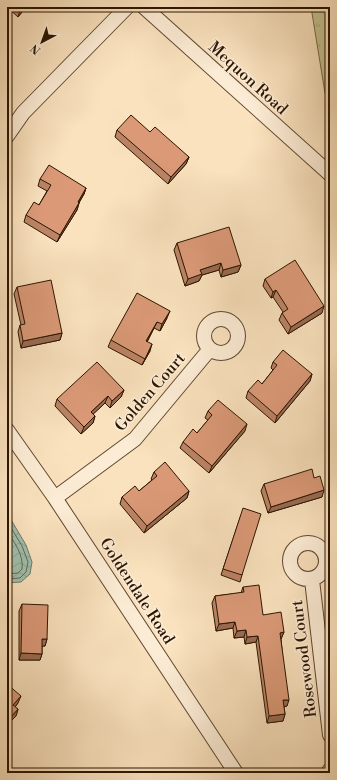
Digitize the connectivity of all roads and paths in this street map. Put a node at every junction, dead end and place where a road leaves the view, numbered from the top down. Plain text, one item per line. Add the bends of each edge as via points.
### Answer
1 (127, 7) edge
2 (144, 7) edge
3 (7, 136) edge
4 (330, 174) edge
5 (210, 349) dead end
6 (7, 430) edge
7 (55, 498) junction
8 (312, 580) dead end
9 (330, 735) edge
10 (330, 770) edge
11 (236, 773) edge
12 (328, 773) edge

1 - 3 street via 23,113
2 - 4 street, Mequon Road
5 - 7 street, Golden Court via 135,439
6 - 7 street, Goldendale Road
7 - 11 street, Goldendale Road
8 - 9 street, Rosewood Court
10 - 12 street

